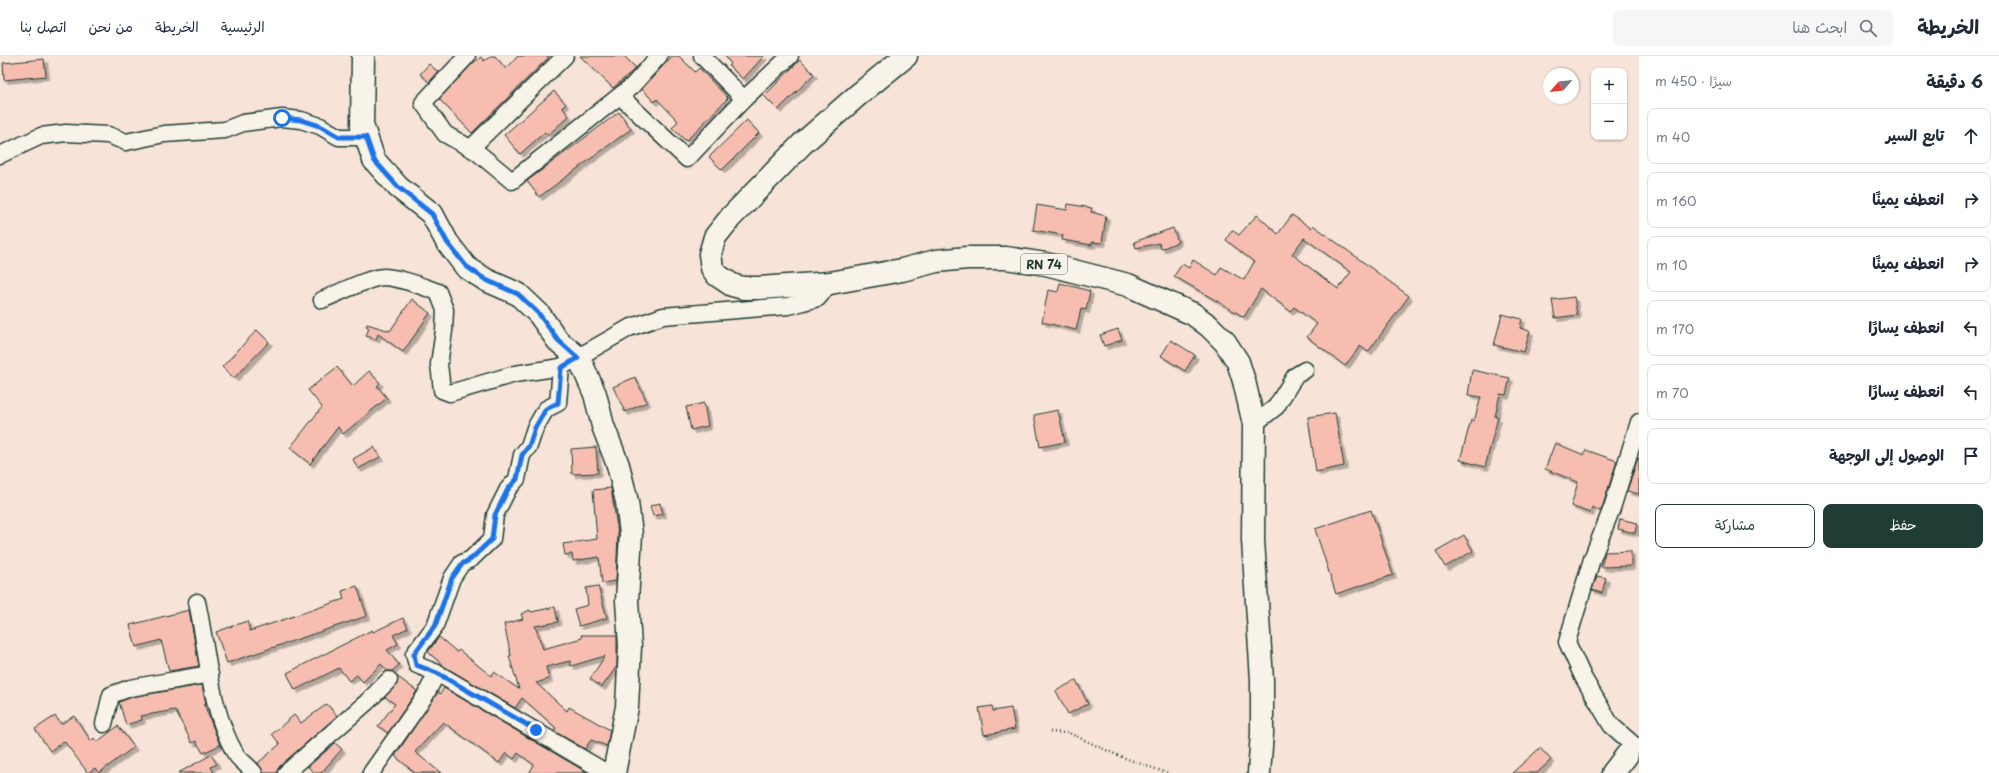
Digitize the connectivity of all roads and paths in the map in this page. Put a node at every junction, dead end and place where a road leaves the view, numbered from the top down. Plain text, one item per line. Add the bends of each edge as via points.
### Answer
1 (363, 56) edge
2 (467, 56) edge
3 (565, 56) edge
4 (659, 56) edge
5 (702, 56) edge
6 (790, 56) edge
7 (906, 56) edge
8 (620, 96) junction
9 (744, 99) junction
10 (366, 137) junction
11 (471, 148) junction
12 (0, 155) edge
13 (830, 283) junction
14 (322, 300) dead end
15 (570, 363) junction
16 (1305, 370) dead end
17 (1639, 422) edge
18 (1254, 424) junction
19 (197, 602) dead end
20 (437, 673) junction
21 (210, 674) junction
22 (389, 680) dead end
23 (104, 724) dead end
24 (1050, 732) dead end
25 (1633, 748) edge
26 (254, 773) edge
27 (286, 773) edge
28 (371, 773) edge
29 (607, 773) edge
30 (614, 773) edge
31 (1167, 773) edge
32 (1259, 773) edge
33 (1613, 773) edge

1 - 10 main road via 362,125
2 - 11 street via 423,104 445,134
3 - 11 street
4 - 8 street
5 - 9 street
6 - 9 street
7 - 13 main road, RN 74 via 802,144 731,217 716,237 711,249 712,268 717,275 732,285 759,288
8 - 9 street via 687,159
8 - 11 street via 512,181
10 - 12 street via 339,137 320,126 282,118 243,124 225,130 164,134 126,142 108,135 82,133 42,136
10 - 15 main road via 374,160 398,187 432,214 447,242 466,266 486,280 518,294 539,314 558,340
13 - 15 street via 818,298 788,306 664,316 630,328
13 - 18 main road, RN 74 via 936,261 1006,258 1046,264 1128,285 1193,314 1210,326 1225,342 1238,362
14 - 15 street via 383,277 438,292 445,310 439,364 442,390 450,392 515,374
15 - 20 street via 558,403 546,409 535,428 529,446 522,455 517,479 508,489 495,515 492,539 476,555 462,564 452,578 435,626 414,654 416,665
15 - 30 main road via 595,394 603,426 618,464 627,502 630,534 630,646 627,707
16 - 18 street via 1295,376 1276,407
17 - 25 street via 1612,508 1592,559 1567,642 1583,677 1611,724
18 - 32 main road, RN 74 via 1253,540 1262,680
19 - 21 street
20 - 28 street via 425,696
20 - 29 street
21 - 23 street via 130,688 111,695
21 - 26 street via 224,730 236,755
22 - 27 street
24 - 31 path via 1068,733 1119,756
25 - 33 main road

